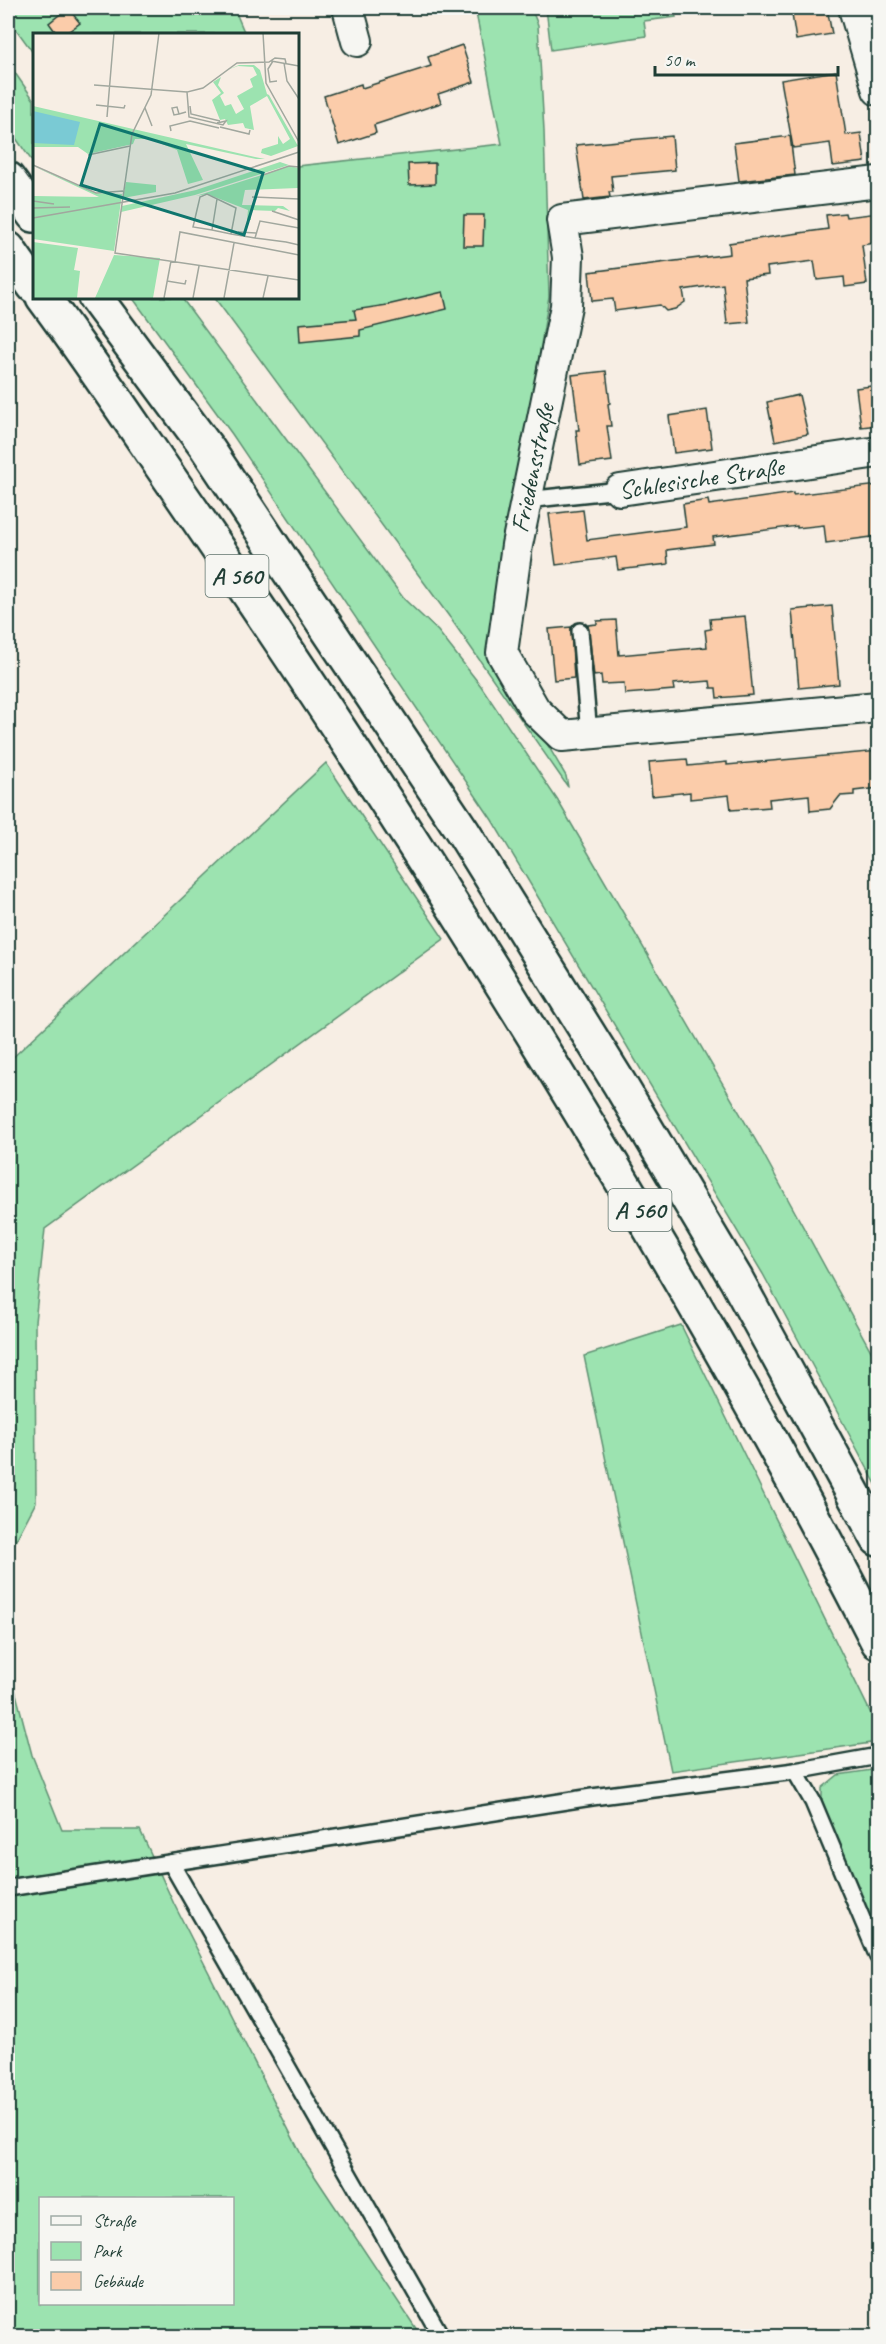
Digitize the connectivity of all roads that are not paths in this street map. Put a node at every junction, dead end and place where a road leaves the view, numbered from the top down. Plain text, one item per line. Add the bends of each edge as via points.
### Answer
1 (348, 8) edge
2 (854, 8) edge
3 (357, 41) dead end
4 (879, 90) edge
5 (8, 179) edge
6 (879, 182) edge
7 (33, 214) edge
8 (8, 249) edge
9 (33, 285) edge
10 (44, 298) edge
11 (96, 298) edge
12 (879, 452) edge
13 (620, 490) joint
14 (526, 500) junction
15 (580, 631) dead end
16 (879, 707) edge
17 (589, 734) junction
18 (879, 1539) edge
19 (879, 1642) edge
20 (879, 1756) edge
21 (795, 1771) junction
22 (171, 1863) junction
23 (8, 1888) edge
24 (879, 1958) edge
25 (441, 2337) edge

1 - 3 street
2 - 4 street
5 - 7 highway
6 - 14 street, Friedensstraße via 562,220 568,257 566,306
8 - 9 highway
10 - 19 highway, A 560 via 299,666 558,1073 704,1318
11 - 18 highway, A 560 via 207,448 463,832 736,1279
12 - 13 street, Schlesische Straße
13 - 14 lane, Schlesische Straße
14 - 17 street, Friedensstraße via 502,653 535,710 562,736
15 - 17 lane
16 - 17 street
20 - 21 lane
21 - 22 lane via 592,1797
21 - 24 lane via 813,1802
22 - 23 lane
22 - 25 lane

